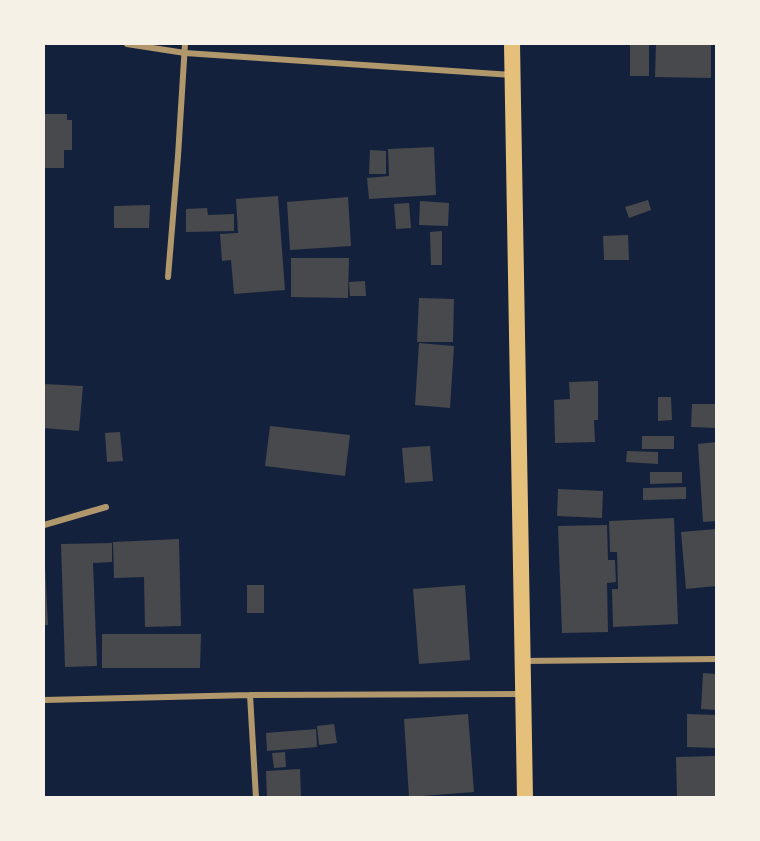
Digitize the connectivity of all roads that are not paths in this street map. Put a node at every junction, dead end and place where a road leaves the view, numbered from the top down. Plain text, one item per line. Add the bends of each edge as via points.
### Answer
1 (127, 44) edge
2 (185, 44) edge
3 (512, 44) edge
4 (185, 53) junction
5 (513, 75) junction
6 (168, 277) dead end
7 (106, 507) dead end
8 (44, 525) edge
9 (717, 659) edge
10 (523, 661) junction
11 (523, 694) junction
12 (250, 695) junction
13 (44, 700) edge
14 (256, 798) edge
15 (525, 798) edge

1 - 4 street
2 - 4 street
3 - 5 highway
4 - 5 street
4 - 6 street
5 - 10 highway
7 - 8 street
9 - 10 street
10 - 11 highway
11 - 12 street
11 - 15 highway
12 - 13 street
12 - 14 street

